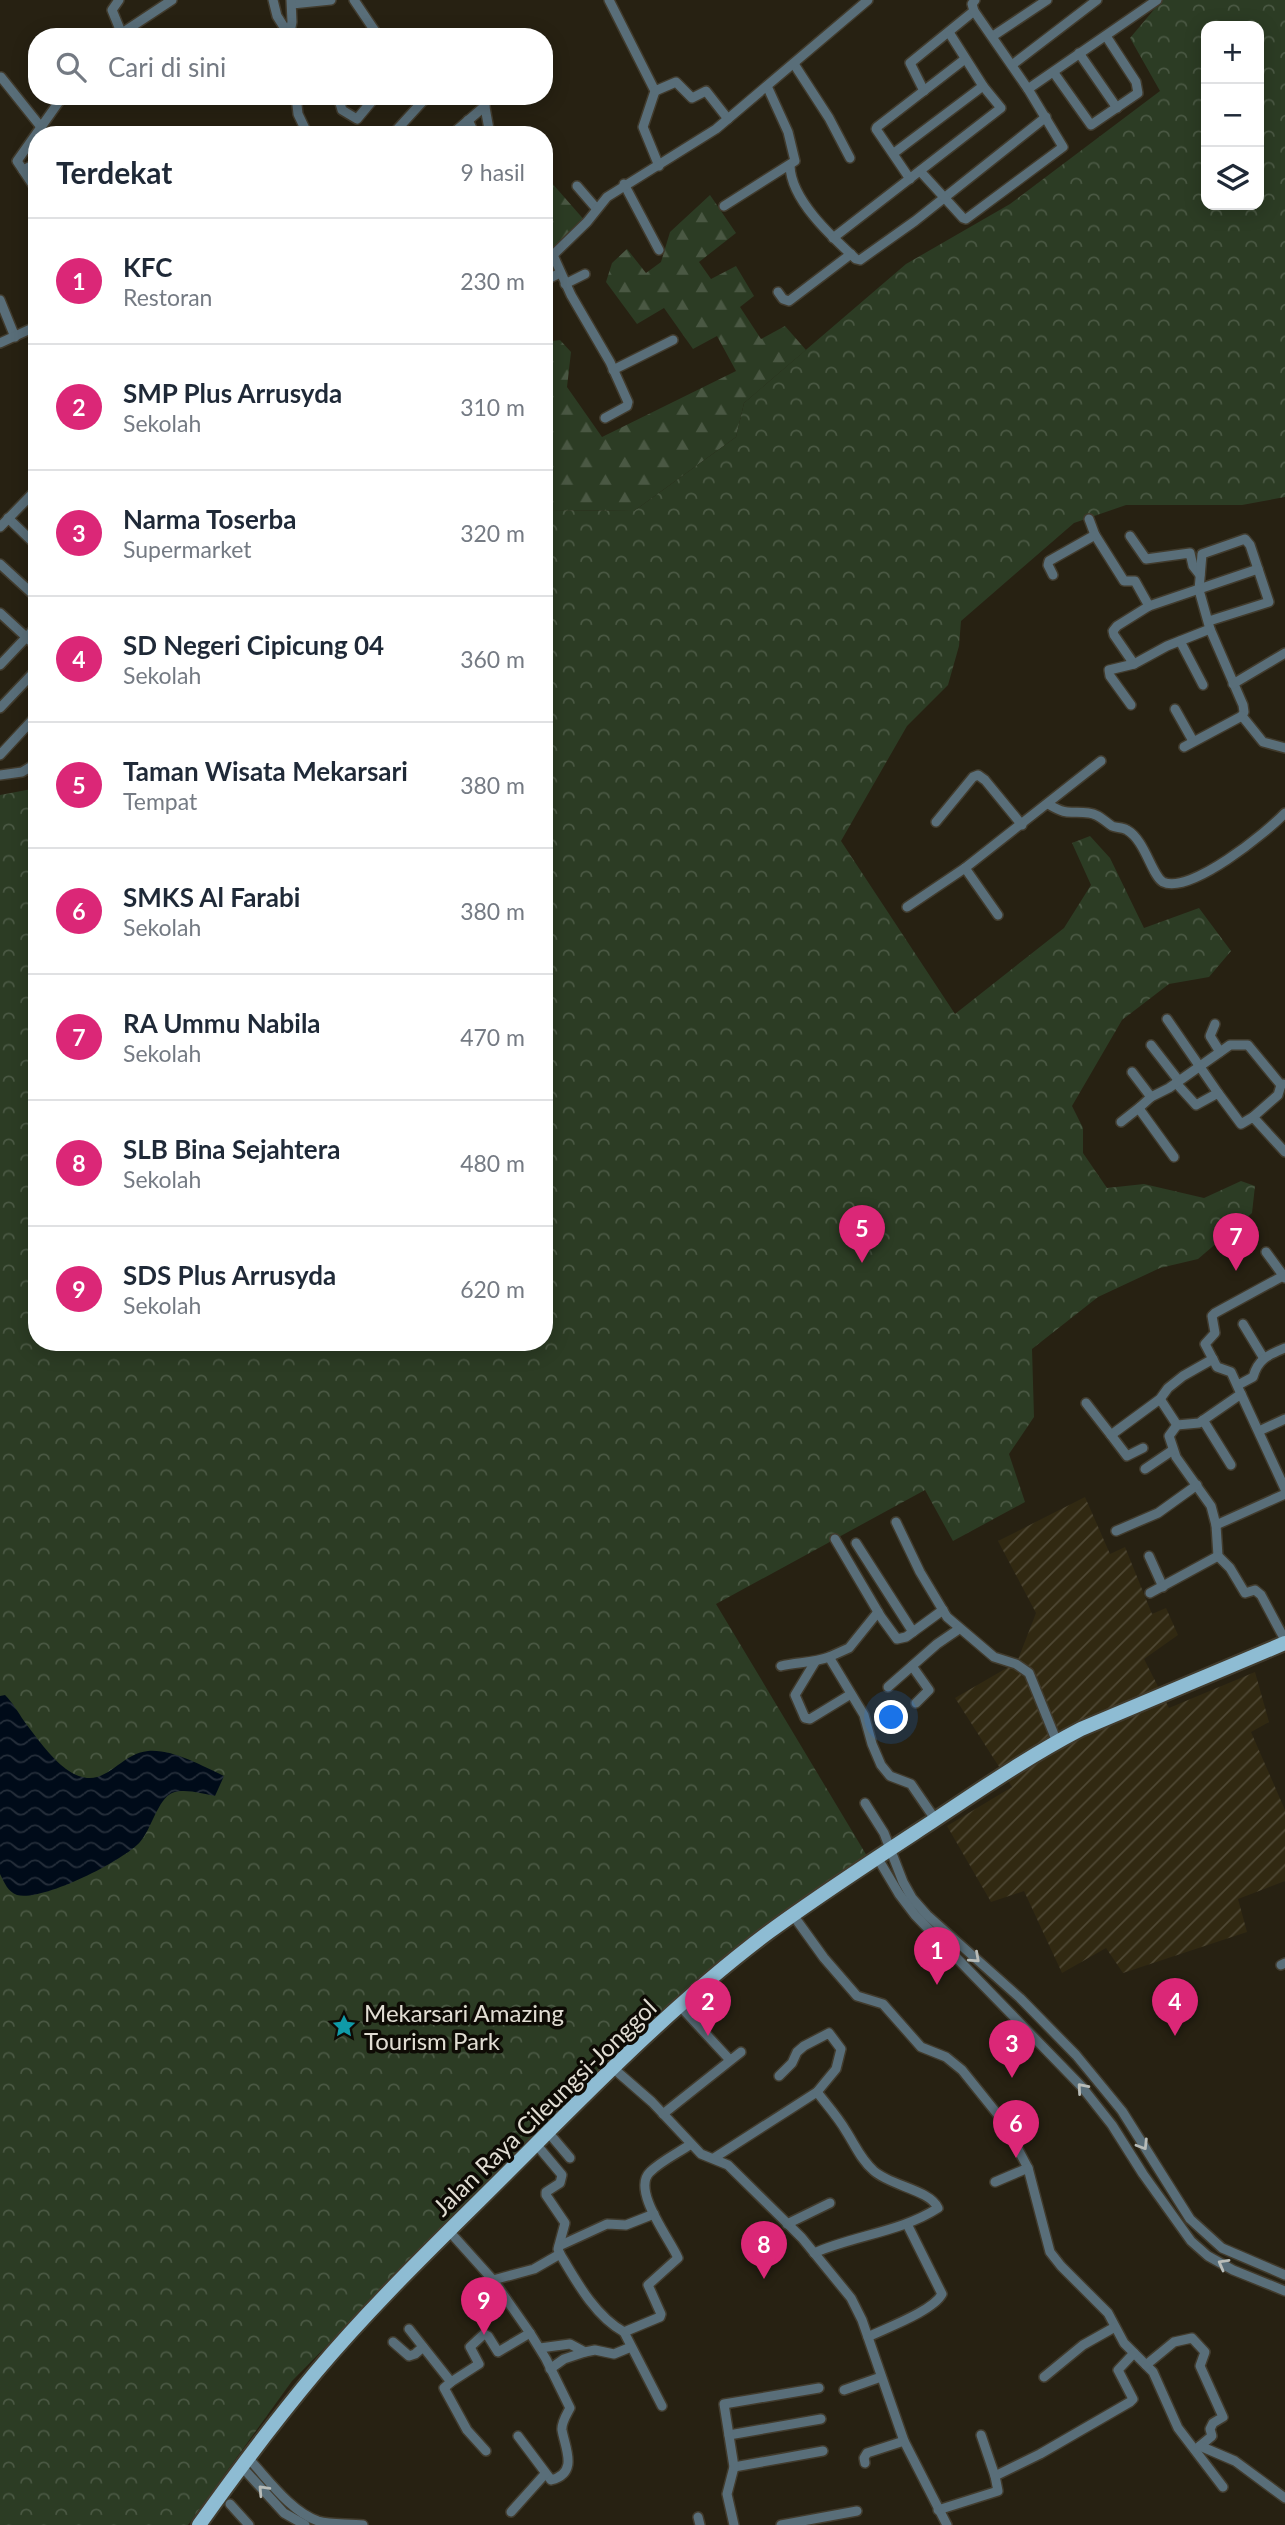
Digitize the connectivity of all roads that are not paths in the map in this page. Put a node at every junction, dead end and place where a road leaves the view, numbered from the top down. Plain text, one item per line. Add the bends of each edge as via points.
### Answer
1 (119, 0) edge
2 (172, 0) edge
3 (273, 0) edge
4 (331, 0) edge
5 (354, 0) edge
6 (609, 0) edge
7 (868, 0) edge
8 (975, 0) edge
9 (1046, 0) edge
10 (1096, 0) edge
11 (1157, 0) edge
12 (291, 2) edge
13 (974, 11) junction
14 (120, 28) edge
15 (133, 28) edge
16 (284, 28) edge
17 (291, 28) edge
18 (373, 28) edge
19 (950, 34) junction
20 (993, 36) junction
21 (1106, 36) junction
22 (1079, 53) junction
23 (965, 59) junction
24 (794, 64) junction
25 (1012, 65) junction
26 (1054, 73) junction
27 (1, 78) edge
28 (767, 86) junction
29 (983, 86) junction
30 (1028, 89) junction
31 (655, 91) junction
32 (924, 91) junction
33 (57, 105) edge
34 (297, 105) edge
35 (341, 105) edge
36 (369, 105) edge
37 (418, 105) edge
38 (481, 105) edge
39 (485, 105) edge
40 (1117, 108) junction
41 (1045, 117) junction
42 (468, 120) junction
43 (727, 120) junction
44 (40, 126) edge
45 (42, 126) edge
46 (303, 126) edge
47 (400, 126) edge
48 (461, 126) edge
49 (470, 126) edge
50 (488, 126) edge
51 (28, 145) edge
52 (894, 153) junction
53 (850, 158) dead end
54 (659, 166) junction
55 (790, 166) junction
56 (28, 168) edge
57 (23, 170) junction
58 (920, 171) junction
59 (28, 178) edge
60 (910, 178) junction
61 (624, 184) junction
62 (577, 186) dead end
63 (945, 196) junction
64 (724, 206) dead end
65 (596, 208) junction
66 (834, 238) junction
67 (659, 250) dead end
68 (850, 254) junction
69 (560, 273) junction
70 (586, 274) dead end
71 (553, 276) edge
72 (565, 284) junction
73 (778, 292) dead end
74 (0, 300) edge
75 (28, 330) edge
76 (15, 337) junction
77 (673, 340) dead end
78 (0, 344) edge
79 (613, 370) junction
80 (605, 418) dead end
81 (28, 498) edge
82 (8, 518) junction
83 (1088, 519) dead end
84 (0, 527) edge
85 (28, 534) edge
86 (1095, 535) junction
87 (1130, 536) dead end
88 (0, 564) edge
89 (1258, 569) junction
90 (1053, 575) dead end
91 (1200, 575) junction
92 (28, 590) edge
93 (1199, 590) junction
94 (1149, 606) junction
95 (1, 615) edge
96 (1210, 625) junction
97 (26, 637) joint
98 (1180, 641) junction
99 (1285, 653) edge
100 (0, 664) edge
101 (1134, 664) junction
102 (28, 678) edge
103 (1233, 684) junction
104 (1203, 685) dead end
105 (1130, 705) dead end
106 (0, 708) edge
107 (1175, 709) dead end
108 (1242, 716) junction
109 (28, 725) edge
110 (1193, 741) junction
111 (1184, 747) dead end
112 (1285, 748) edge
113 (0, 755) edge
114 (1101, 761) dead end
115 (28, 768) edge
116 (0, 775) edge
117 (1048, 804) junction
118 (1285, 813) edge
119 (936, 822) dead end
120 (1021, 825) junction
121 (965, 868) junction
122 (907, 907) dead end
123 (998, 915) dead end
124 (1167, 1019) dead end
125 (1215, 1024) dead end
126 (1151, 1045) dead end
127 (1220, 1052) junction
128 (1199, 1067) junction
129 (1132, 1072) dead end
130 (1177, 1082) junction
131 (1283, 1084) edge
132 (1218, 1093) junction
133 (1151, 1097) junction
134 (1140, 1107) junction
135 (1253, 1117) junction
136 (1121, 1122) dead end
137 (1285, 1152) edge
138 (1174, 1157) dead end
139 (1266, 1252) dead end
140 (1284, 1277) edge
141 (1242, 1324) dead end
142 (1285, 1348) edge
143 (1263, 1357) junction
144 (1213, 1359) junction
145 (1239, 1390) junction
146 (1160, 1399) junction
147 (1086, 1403) dead end
148 (1285, 1419) edge
149 (1203, 1420) junction
150 (1177, 1425) junction
151 (1259, 1431) junction
152 (1111, 1435) junction
153 (1143, 1448) dead end
154 (1173, 1450) junction
155 (1231, 1465) dead end
156 (1145, 1469) dead end
157 (1197, 1485) junction
158 (1285, 1492) edge
159 (896, 1522) dead end
160 (1216, 1525) junction
161 (1116, 1531) dead end
162 (835, 1539) dead end
163 (856, 1543) dead end
164 (1149, 1556) dead end
165 (1218, 1556) junction
166 (1163, 1587) junction
167 (1150, 1593) dead end
168 (943, 1610) junction
169 (878, 1612) junction
170 (959, 1629) junction
171 (913, 1632) junction
172 (1285, 1642) edge
173 (830, 1657) junction
174 (815, 1662) junction
175 (912, 1666) junction
176 (781, 1667) dead end
177 (888, 1687) dead end
178 (851, 1694) junction
179 (916, 1703) dead end
180 (1057, 1742) junction
181 (865, 1803) dead end
182 (935, 1819) junction
183 (890, 1849) junction
184 (877, 1857) junction
185 (793, 1915) junction
186 (1014, 1993) junction
187 (1003, 2004) junction
188 (680, 2006) junction
189 (741, 2052) dead end
190 (730, 2060) junction
191 (613, 2068) junction
192 (779, 2076) dead end
193 (817, 2092) junction
194 (663, 2114) junction
195 (548, 2132) junction
196 (536, 2144) junction
197 (691, 2144) junction
198 (570, 2158) dead end
199 (714, 2158) junction
200 (1028, 2168) junction
201 (995, 2182) dead end
202 (830, 2203) dead end
203 (654, 2214) junction
204 (787, 2224) junction
205 (907, 2224) junction
206 (449, 2231) junction
207 (559, 2250) junction
208 (814, 2253) junction
209 (1285, 2275) edge
210 (493, 2280) junction
211 (1285, 2291) edge
212 (506, 2299) junction
213 (481, 2316) dead end
214 (1115, 2327) junction
215 (409, 2329) dead end
216 (624, 2332) junction
217 (530, 2333) junction
218 (868, 2337) junction
219 (393, 2342) dead end
220 (423, 2347) junction
221 (631, 2347) junction
222 (540, 2348) junction
223 (585, 2351) junction
224 (1134, 2353) junction
225 (1146, 2365) junction
226 (551, 2369) junction
227 (881, 2377) junction
228 (1044, 2377) dead end
229 (451, 2382) junction
230 (819, 2388) dead end
231 (844, 2390) dead end
232 (662, 2406) dead end
233 (821, 2419) dead end
234 (729, 2435) junction
235 (981, 2435) dead end
236 (517, 2436) dead end
237 (904, 2441) junction
238 (1198, 2448) junction
239 (486, 2451) dead end
240 (823, 2451) dead end
241 (245, 2463) junction
242 (865, 2463) dead end
243 (734, 2467) junction
244 (545, 2474) junction
245 (995, 2476) junction
246 (1223, 2487) dead end
247 (1285, 2498) edge
248 (230, 2504) dead end
249 (938, 2510) junction
250 (857, 2511) dead end
251 (511, 2512) dead end
252 (201, 2524) edge
253 (249, 2525) edge
254 (305, 2525) edge
255 (363, 2525) edge
256 (734, 2525) edge
257 (781, 2525) edge
258 (947, 2525) edge

1 - 14 street via 112,10
2 - 15 street
3 - 16 street
4 - 12 street
5 - 18 street
6 - 31 street
7 - 24 street
8 - 13 street via 971,5
9 - 20 street
10 - 25 street
11 - 21 street
12 - 17 street
13 - 19 street
13 - 20 street
19 - 23 street
19 - 32 street via 910,63
20 - 25 street
21 - 22 street
21 - 40 street via 1138,91
22 - 26 street
22 - 40 street
23 - 29 street
23 - 32 street
24 - 28 street
24 - 53 street
25 - 30 street
26 - 30 street
26 - 40 street via 1090,124
27 - 44 street
28 - 43 street
28 - 55 street via 794,150 796,161
29 - 52 street
29 - 58 street via 999,110
30 - 41 street
31 - 43 street via 676,82 692,97 706,91
31 - 54 street via 643,127
32 - 52 street via 877,127
33 - 45 street
34 - 46 street
35 - 36 street via 357,119
37 - 47 street
38 - 42 street
39 - 50 street
41 - 63 street
41 - 63 street via 1062,149 966,219
42 - 48 street
42 - 49 street
43 - 54 street
51 - 57 street via 17,161
52 - 60 street
54 - 61 street
55 - 64 street
55 - 66 street via 797,191
56 - 57 street
57 - 59 street
58 - 60 street
58 - 63 street
60 - 66 street
61 - 65 street
61 - 67 street
62 - 65 street
63 - 68 street via 862,259
65 - 69 street via 553,255
66 - 68 street
68 - 73 street via 789,301
69 - 71 street
69 - 72 street
70 - 72 street
72 - 79 street
74 - 76 street
75 - 76 street
76 - 78 street
77 - 79 street
79 - 80 street via 628,404
81 - 82 street
82 - 84 street
82 - 85 street
83 - 86 street
86 - 90 street via 1049,561
86 - 94 street via 1124,581 1135,581
87 - 91 street via 1146,559 1189,552
88 - 92 street
89 - 91 street via 1250,545 1241,539 1202,554
89 - 93 street
89 - 96 street via 1269,602
91 - 93 street
93 - 94 street
93 - 96 street
94 - 101 street via 1113,631
95 - 97 street
96 - 98 street
96 - 103 street
97 - 100 street
98 - 101 street
98 - 104 street
99 - 103 street
101 - 105 street via 1109,671
102 - 106 street
103 - 108 street
107 - 110 street
108 - 110 street
108 - 112 street via 1263,742
109 - 113 street
110 - 111 street
114 - 117 street
115 - 116 street
117 - 118 street via 1067,814 1096,815 1129,831 1166,883 1193,878 1219,865 1263,835
117 - 120 street
119 - 120 street via 978,775
120 - 121 street
121 - 122 street
121 - 123 street
124 - 128 street
125 - 127 street via 1210,1036
126 - 130 street
127 - 128 street
127 - 131 street via 1230,1045 1248,1045
128 - 130 street
128 - 132 street
129 - 133 street
130 - 132 street via 1196,1105
130 - 133 street
131 - 135 street via 1278,1095
132 - 135 street via 1238,1125
133 - 134 street
134 - 136 street
134 - 138 street
135 - 137 street
139 - 140 street
140 - 144 street via 1215,1312 1211,1323 1215,1333 1205,1344
141 - 143 street
142 - 143 street
143 - 145 street
144 - 145 street via 1217,1367 1229,1370
144 - 146 street via 1183,1376
145 - 149 street
145 - 151 street
146 - 150 street
146 - 152 street
147 - 152 street
148 - 151 street
149 - 150 street
149 - 155 street
150 - 154 street via 1169,1436
151 - 158 street
152 - 153 street via 1127,1456
154 - 156 street
154 - 157 street
157 - 160 street
157 - 161 street via 1158,1513
158 - 160 street
159 - 168 street
160 - 165 street
162 - 169 street
163 - 171 street
164 - 166 street
165 - 166 street
165 - 172 street via 1245,1592 1255,1590 1261,1595
166 - 167 street
168 - 170 street
168 - 171 street
169 - 171 street via 897,1639
169 - 173 street via 849,1648
170 - 175 street
170 - 180 street via 993,1657 1029,1673
172 - 180 main road, Jalan Raya Cileungsi-Jonggol
173 - 174 street
173 - 178 street
174 - 176 street
174 - 178 street via 795,1695 804,1718 810,1719
175 - 177 street
175 - 179 street via 929,1690
178 - 182 street via 864,1715 881,1765 890,1776 911,1784
180 - 182 main road, Jalan Raya Cileungsi-Jonggol
181 - 183 street
182 - 183 main road, Jalan Raya Cileungsi-Jonggol
183 - 184 main road, Jalan Raya Cileungsi-Jonggol
183 -> 186 street via 903,1882 922,1910
184 - 185 main road, Jalan Raya Cileungsi-Jonggol
184 - 187 street via 915,1915
185 - 188 main road, Jalan Raya Cileungsi-Jonggol
185 - 200 street via 857,1996 883,2004 921,2047 946,2057 968,2076 1003,2121
186 - 187 street
186 -> 209 street via 1115,2102 1190,2219 1222,2248
211 -> 187 street via 1233,2270 1191,2241 1089,2096
188 - 190 street
188 - 191 main road, Jalan Raya Cileungsi-Jonggol
189 - 190 street
190 - 194 street
191 - 194 street
191 - 195 main road, Jalan Raya Cileungsi-Jonggol
192 - 193 street via 804,2046 832,2034 841,2049 840,2058
193 - 199 street
193 - 205 street via 874,2172 938,2206
194 - 197 street
195 - 196 main road, Jalan Raya Cileungsi-Jonggol
195 - 198 street
196 - 206 main road, Jalan Raya Cileungsi-Jonggol
196 - 207 street via 562,2175 560,2183 546,2192 565,2223
197 - 199 street
197 - 203 street via 647,2176 645,2195
199 - 204 street via 728,2165
200 - 201 street
200 - 214 street via 1050,2252 1108,2313
202 - 204 street
203 - 207 street via 621,2226 607,2224
203 - 216 street via 678,2258 648,2285 660,2317
204 - 208 street
205 - 208 street
205 - 218 street via 942,2294 930,2306
206 - 210 street
206 - 241 main road, Jalan Raya Cileungsi-Jonggol via 317,2372
207 - 210 street via 534,2269
207 - 216 street via 591,2302
208 - 218 street via 851,2298
210 - 212 street
212 - 213 street
212 - 217 street
214 - 224 street
214 - 228 street via 1083,2345
215 - 220 street
216 - 221 street
217 - 222 street
217 - 229 street via 498,2353 484,2334 470,2347 479,2364
218 - 227 street
219 - 220 street via 409,2356
220 - 229 street
221 - 223 street via 614,2354
221 - 232 street
222 - 223 street via 570,2344
222 - 226 street
223 - 226 street
224 - 225 street
224 - 245 street via 1118,2370 1133,2399 1130,2402
225 - 238 street via 1178,2428
225 - 238 street via 1174,2342 1192,2338 1205,2352 1200,2366 1223,2417 1213,2423 1212,2435
226 - 244 street via 570,2408 562,2427 569,2460 555,2480
227 - 231 street
227 - 237 street
229 - 239 street via 444,2388 460,2420
230 - 234 street via 724,2404
233 - 234 street
234 - 243 street
235 - 245 street
236 - 244 street
237 - 242 street via 867,2453
237 - 249 street
238 - 246 street via 1201,2461
238 - 247 street via 1239,2463
240 - 243 street
241 - 252 main road, Jalan Raya Cileungsi-Jonggol
254 -> 241 street via 284,2513
241 - 255 street via 310,2517
243 - 256 street via 727,2494
244 - 251 street
245 - 249 street via 996,2493
248 - 253 street
249 - 258 street
250 - 257 street

